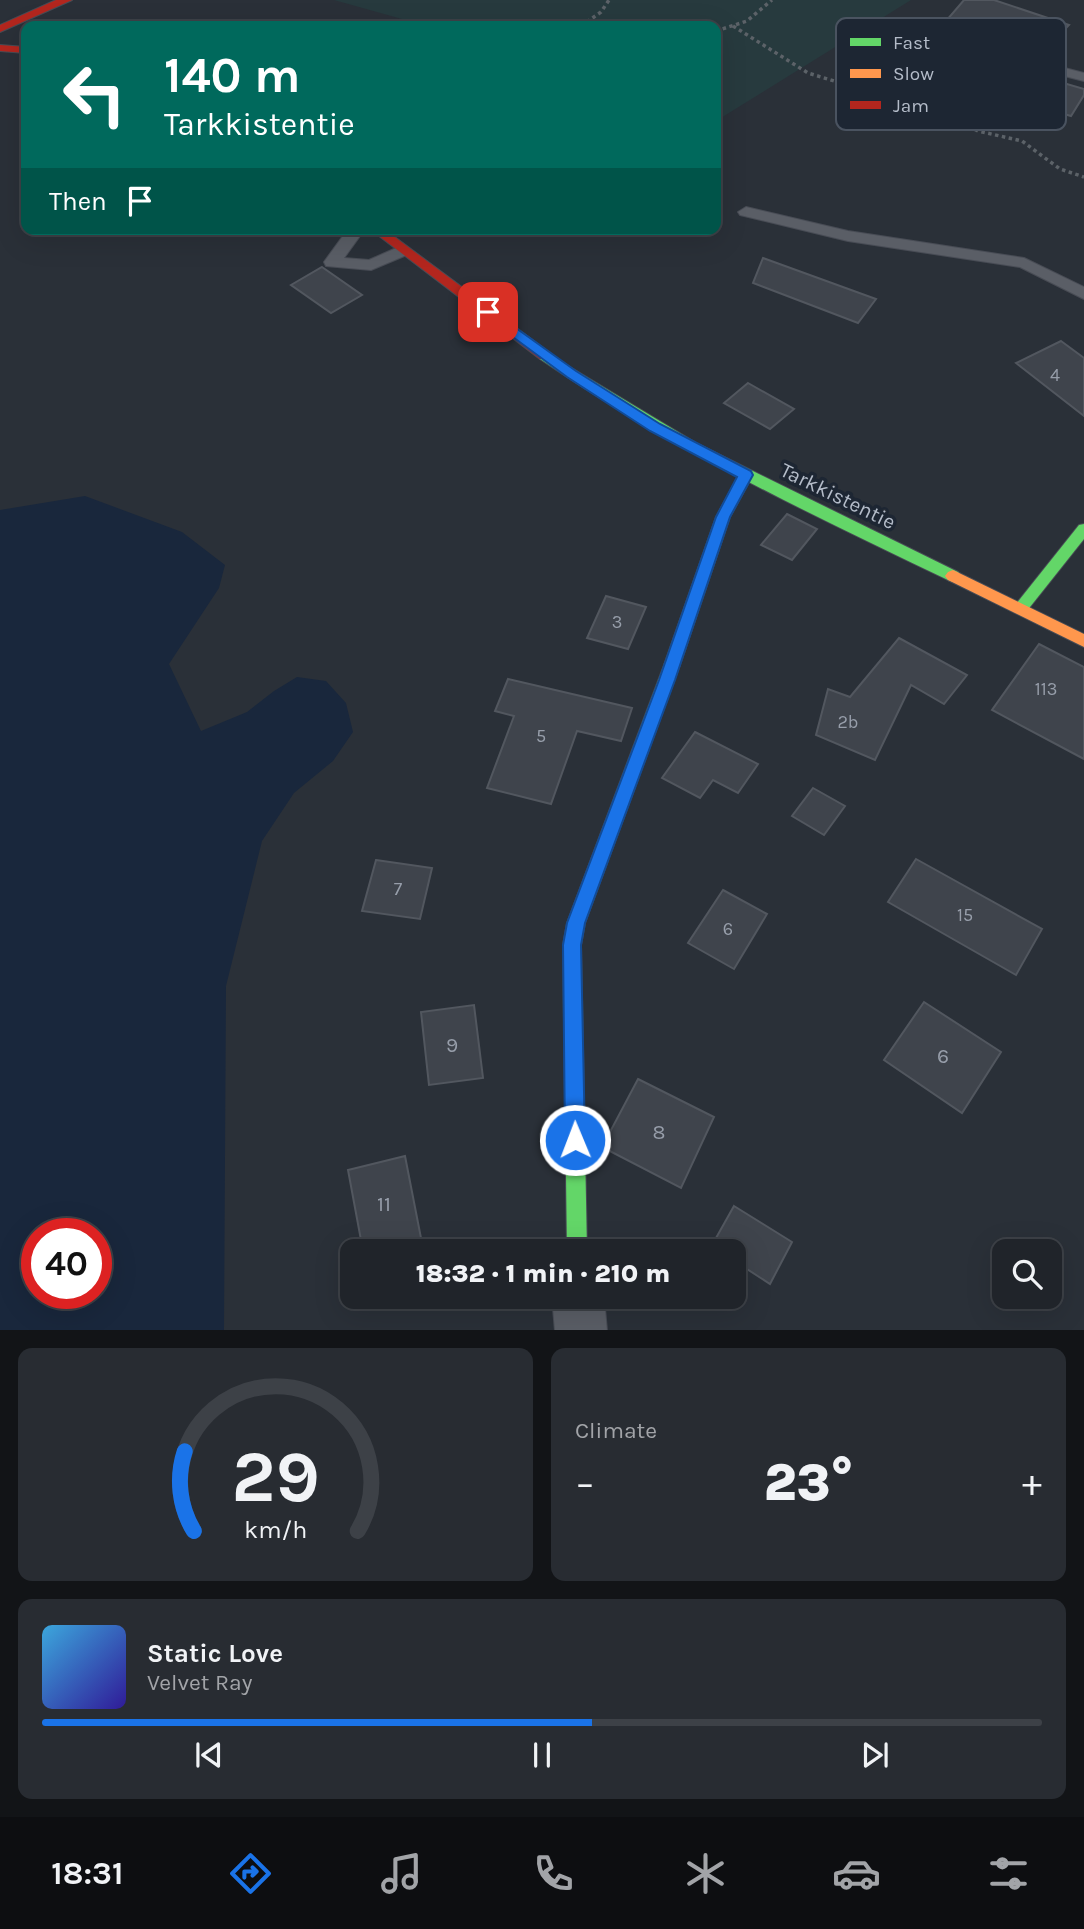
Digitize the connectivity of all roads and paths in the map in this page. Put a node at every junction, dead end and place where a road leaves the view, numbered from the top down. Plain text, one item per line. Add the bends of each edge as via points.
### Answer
1 (67, 0) edge
2 (609, 0) edge
3 (772, 0) edge
4 (588, 21) edge
5 (733, 26) junction
6 (0, 30) edge
7 (721, 30) edge
8 (21, 34) edge
9 (0, 48) edge
10 (21, 50) edge
11 (1066, 72) edge
12 (1084, 77) edge
13 (836, 82) edge
14 (976, 130) edge
15 (1084, 177) edge
16 (746, 212) dead end
17 (352, 235) edge
18 (384, 235) edge
19 (403, 250) junction
20 (1084, 295) edge
21 (746, 475) junction
22 (1084, 530) edge
23 (1021, 608) junction
24 (1084, 641) edge
25 (577, 1239) edge
26 (579, 1309) edge
27 (581, 1330) edge

1 - 6 street
2 - 4 path
3 - 5 path via 764,12
5 - 7 path
5 - 13 path via 808,73
6 - 8 street
9 - 10 street
11 - 12 lane
14 - 15 path via 1022,141 1060,169
16 - 20 lane via 848,236 1024,263
17 - 19 lane via 332,262 371,265
18 - 19 street, Tarkkistentie
19 - 21 street, Tarkkistentie via 572,374 655,427
21 - 23 street, Tarkkistentie
21 - 25 street via 723,517 576,923 572,945
22 - 23 street
23 - 24 street, Tarkkistentie
26 - 27 street

